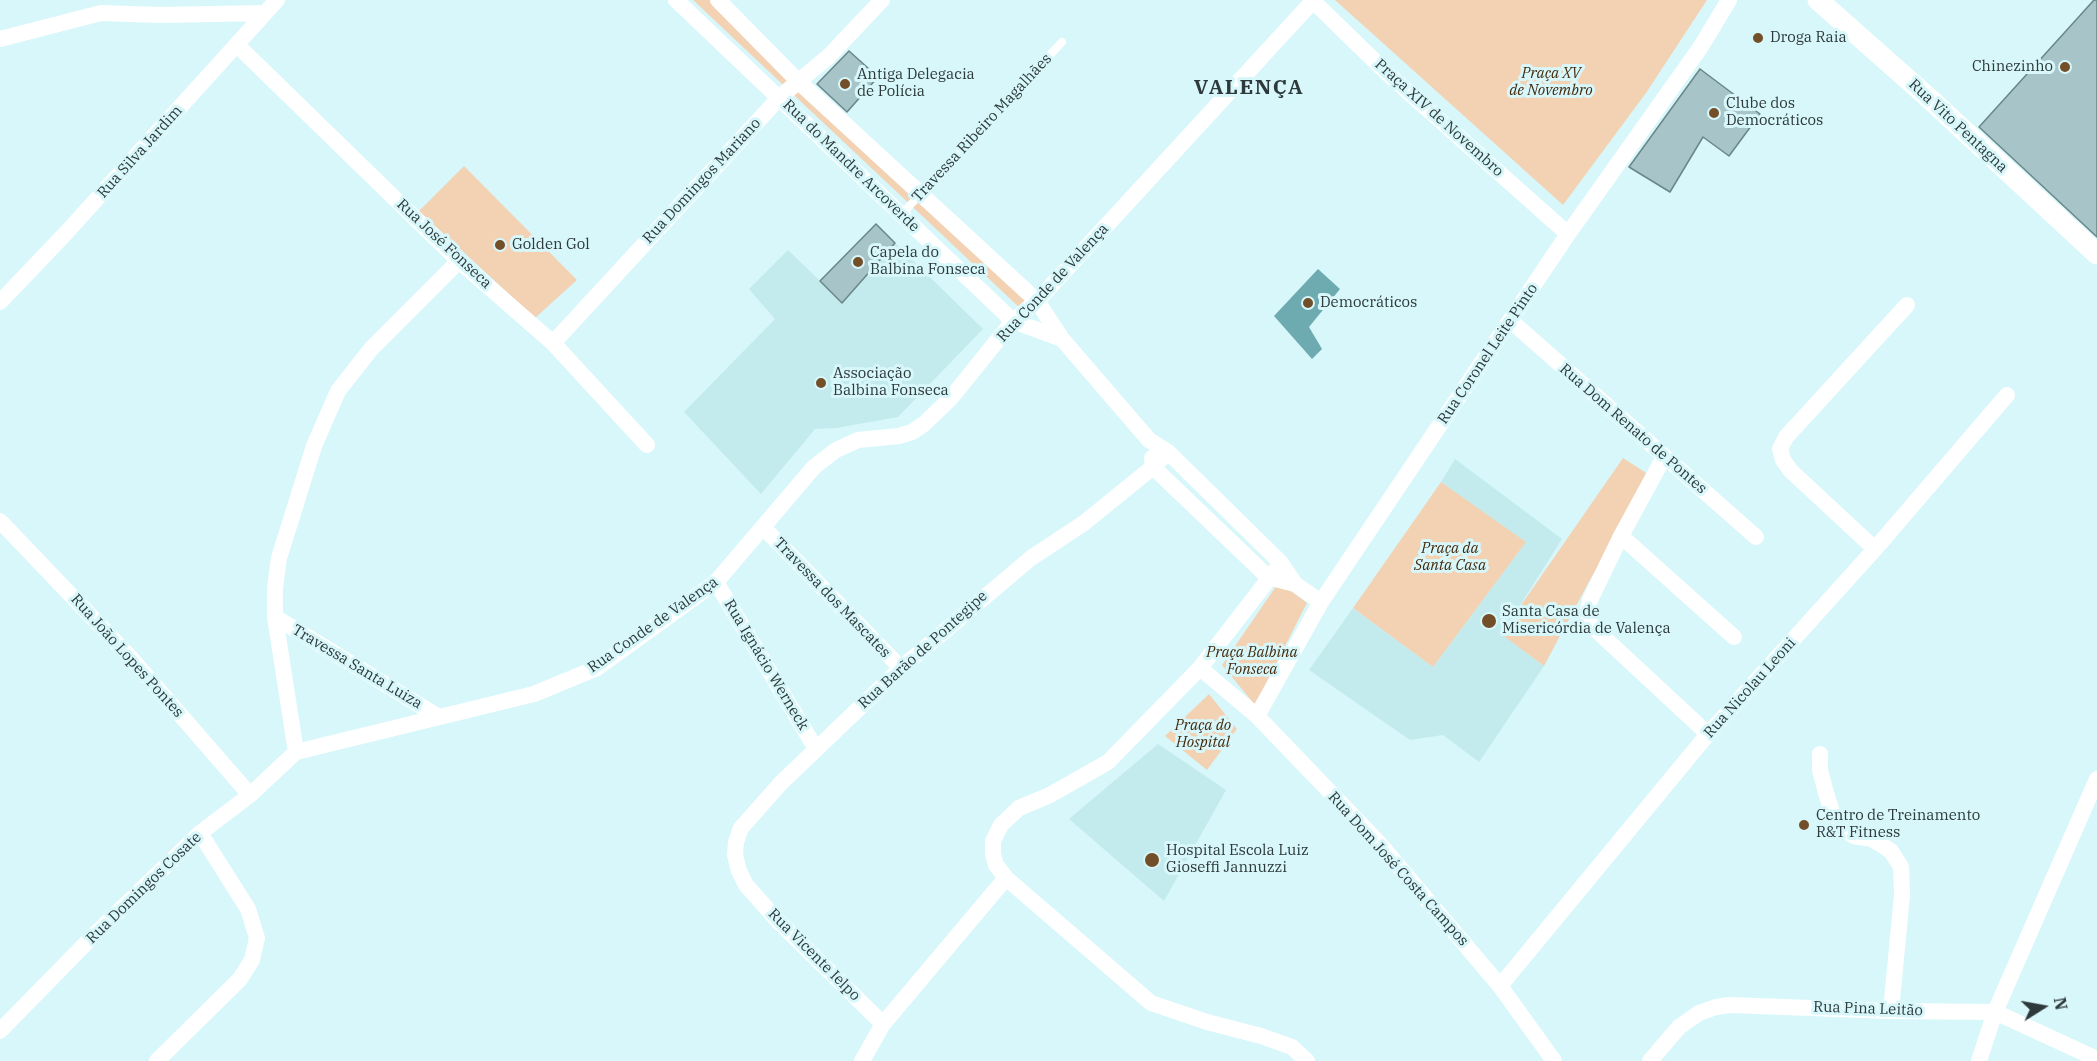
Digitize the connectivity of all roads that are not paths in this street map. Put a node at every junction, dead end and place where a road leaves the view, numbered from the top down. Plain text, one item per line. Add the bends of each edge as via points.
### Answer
1 (277, 0) edge
2 (676, 0) edge
3 (718, 0) edge
4 (882, 0) edge
5 (1730, 0) edge
6 (1818, 0) edge
7 (1313, 1) edge
8 (97, 6) edge
9 (264, 13) junction
10 (0, 39) edge
11 (1062, 42) dead end
12 (237, 45) junction
13 (799, 82) junction
14 (780, 97) junction
15 (921, 194) junction
16 (902, 214) junction
17 (1568, 234) junction
18 (2097, 254) edge
19 (459, 261) junction
20 (1037, 301) junction
21 (0, 302) edge
22 (1908, 305) dead end
23 (1013, 321) junction
24 (1511, 321) junction
25 (1062, 339) junction
26 (553, 343) junction
27 (2007, 395) dead end
28 (1149, 440) junction
29 (647, 446) dead end
30 (1168, 452) junction
31 (1665, 457) junction
32 (1154, 468) junction
33 (0, 520) edge
34 (764, 528) junction
35 (1621, 536) junction
36 (1756, 537) dead end
37 (1875, 549) junction
38 (1281, 563) junction
39 (1268, 577) junction
40 (716, 582) junction
41 (1295, 584) junction
42 (1321, 602) junction
43 (275, 617) junction
44 (1734, 637) dead end
45 (901, 668) junction
46 (1200, 668) junction
47 (1257, 716) junction
48 (439, 717) junction
49 (1708, 734) junction
50 (816, 749) junction
51 (296, 752) junction
52 (1820, 754) dead end
53 (2097, 779) edge
54 (250, 795) junction
55 (200, 833) junction
56 (1006, 878) junction
57 (746, 885) joint
58 (1500, 986) junction
59 (1891, 1011) junction
60 (1995, 1011) junction
61 (883, 1024) junction
62 (0, 1031) edge
63 (2097, 1059) edge
64 (157, 1061) edge
65 (862, 1061) edge
66 (1307, 1061) edge
67 (1554, 1061) edge
68 (1650, 1061) edge
69 (1979, 1061) edge

1 - 9 street, Rua Silva Jardim
2 - 14 street, Rua do Mandre Arcoverde
3 - 13 street, Rua do Mandre Arcoverde
4 - 13 street, Rua Domingos Mariano
5 - 17 street, Rua Coronel Leite Pinto
6 - 18 street, Rua Vito Pentagna
7 - 17 street, Praça XIV de Novembro via 1388,74
7 - 20 street, Rua Conde de Valença
8 - 9 street via 160,15
8 - 10 street
9 - 12 street, Rua Silva Jardim
11 - 15 lane, Travessa Ribeiro Magalhães
12 - 19 street, Rua José Fonseca
12 - 21 street, Rua Silva Jardim
13 - 14 street, Rua Domingos Mariano
13 - 15 street, Rua do Mandre Arcoverde
14 - 16 street, Rua do Mandre Arcoverde
14 - 26 street, Rua Domingos Mariano
15 - 16 lane, Travessa Ribeiro Magalhães
15 - 20 street, Rua do Mandre Arcoverde
16 - 23 street, Rua do Mandre Arcoverde
17 - 24 street, Rua Coronel Leite Pinto
19 - 26 street, Rua José Fonseca
19 - 43 street via 371,349 338,391 314,446 279,558
20 - 23 street, Rua Conde de Valença
20 - 25 street, Rua do Mandre Arcoverde
22 - 37 street via 1786,437 1780,449 1791,471
23 - 25 street, Rua do Mandre Arcoverde
23 - 34 street, Rua Conde de Valença via 951,398 924,424 899,436 858,440 836,450 814,467
24 - 31 street, Rua Dom Renato de Pontes
24 - 42 street, Rua Coronel Leite Pinto
25 - 28 street, Rua do Mandre Arcoverde
26 - 29 street, Rua José Fonseca
27 - 37 street, Rua Nicolau Leoni
28 - 30 street, Rua do Mandre Arcoverde
28 - 32 street
30 - 32 street, Rua Barão de Pontegipe
30 - 38 street, Rua do Mandre Arcoverde
31 - 35 street
31 - 36 street, Rua Dom Renato de Pontes
32 - 39 street, Rua do Mandre Arcoverde
32 - 45 street, Rua Barão de Pontegipe via 1084,523 1031,558
33 - 54 street, Rua João Lopes Pontes via 130,657
34 - 40 street, Rua Conde de Valença
34 - 45 street, Travessa dos Mascates
35 - 44 street
35 - 49 street via 1590,600 1590,622
37 - 49 street, Rua Nicolau Leoni
38 - 39 street
38 - 41 street, Rua do Mandre Arcoverde
39 - 41 street, Rua do Mandre Arcoverde
39 - 46 street
40 - 48 street, Rua Conde de Valença via 597,668 534,694
40 - 50 street, Rua Ignácio Werneck
41 - 42 street, Rua do Mandre Arcoverde
42 - 47 street, Rua Coronel Leite Pinto
43 - 48 street, Travessa Santa Luiza
43 - 51 street
45 - 50 street, Rua Barão de Pontegipe
46 - 47 street, Rua Dom José Costa Campos
46 - 56 street via 1108,762 1019,808 1001,825 993,841 993,854
47 - 58 street, Rua Dom José Costa Campos via 1379,843
48 - 51 street, Rua Conde de Valença
49 - 58 street, Rua Nicolau Leoni
50 - 57 street, Rua Barão de Pontegipe via 741,828 735,855
51 - 54 street, Rua Domingos Cosate
52 - 59 street via 1826,793 1833,815 1843,829 1891,851 1901,867
53 - 60 street
54 - 55 street, Rua Domingos Cosate
55 - 62 street, Rua Domingos Cosate
55 - 64 street via 248,909 257,938 252,960 240,979
56 - 61 street
56 - 66 street via 1151,1003 1292,1047
57 - 61 street, Rua Vicente Ielpo
58 - 67 street, Rua Dom José Costa Campos
59 - 60 street, Rua Pina Leitão
59 - 68 street, Rua Pina Leitão via 1775,1005 1716,1007 1679,1028
60 - 63 street, Rua Pina Leitão
60 - 69 street
61 - 65 street

